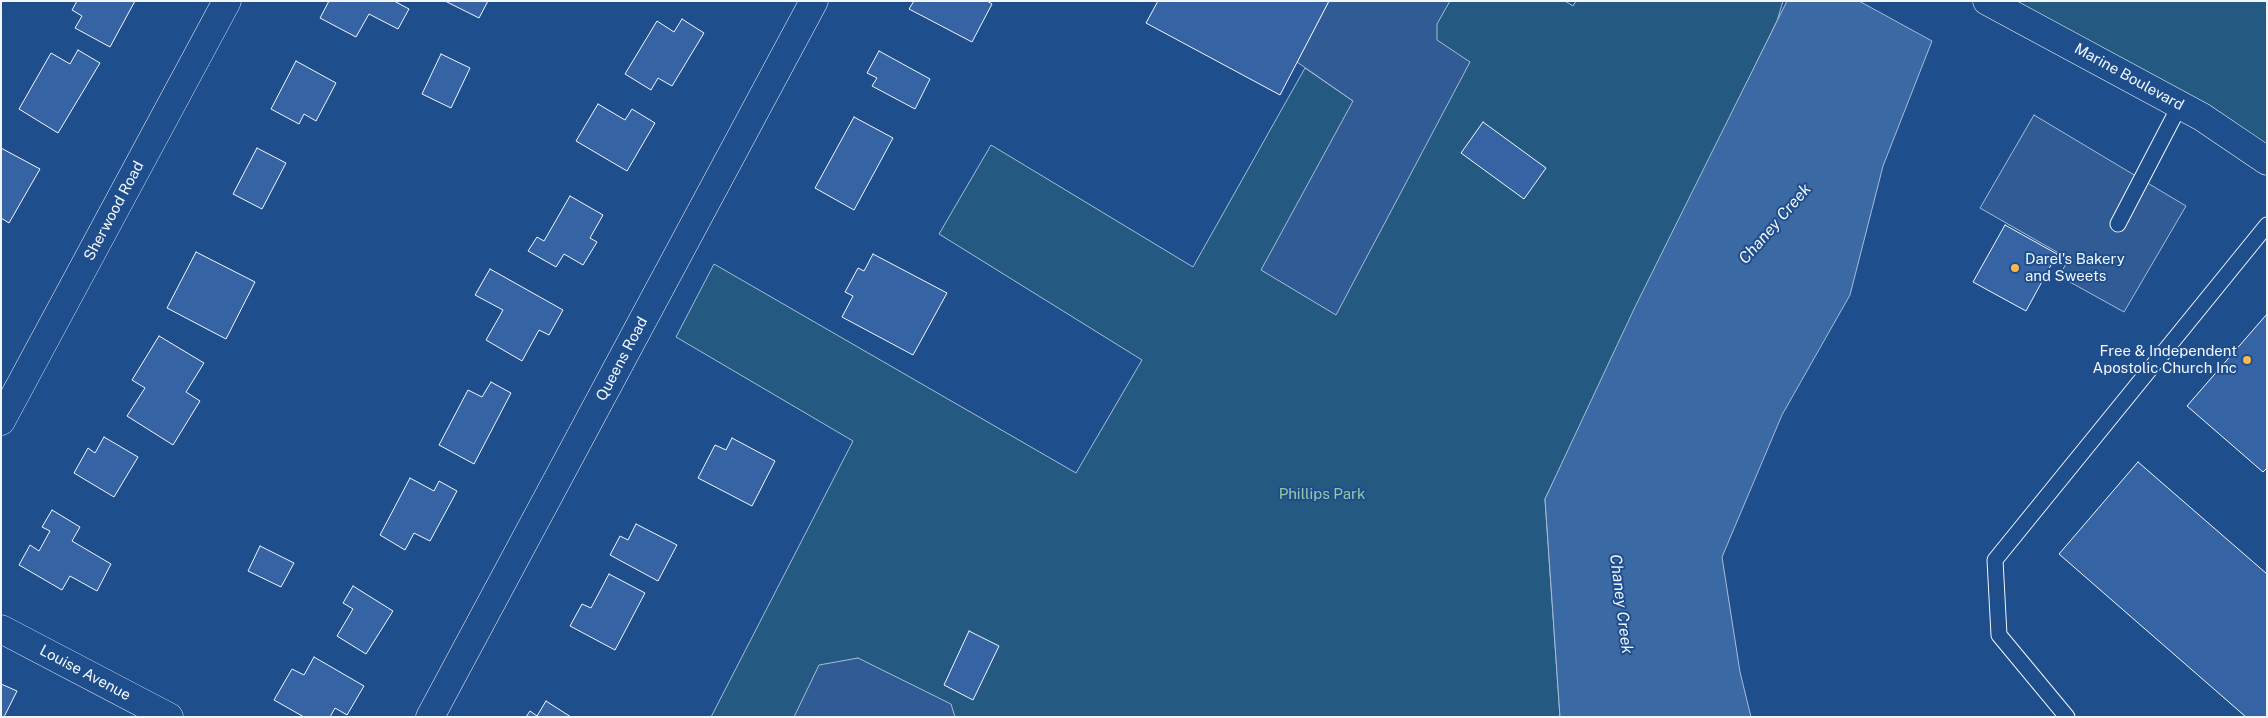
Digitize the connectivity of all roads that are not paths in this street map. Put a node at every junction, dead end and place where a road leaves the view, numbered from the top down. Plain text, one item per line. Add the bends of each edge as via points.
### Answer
1 (227, 1) edge
2 (814, 1) edge
3 (1988, 1) edge
4 (2180, 105) junction
5 (2267, 161) edge
6 (2118, 224) dead end
7 (2267, 224) edge
8 (1, 421) edge
9 (1, 629) edge
10 (169, 717) edge
11 (430, 717) edge
12 (2067, 717) edge

1 - 8 street, Sherwood Road
2 - 11 street, Queens Road
3 - 4 street, Marine Boulevard
4 - 5 street, Marine Boulevard
4 - 6 lane
7 - 12 lane via 1995,560 1999,635
9 - 10 street, Louise Avenue

